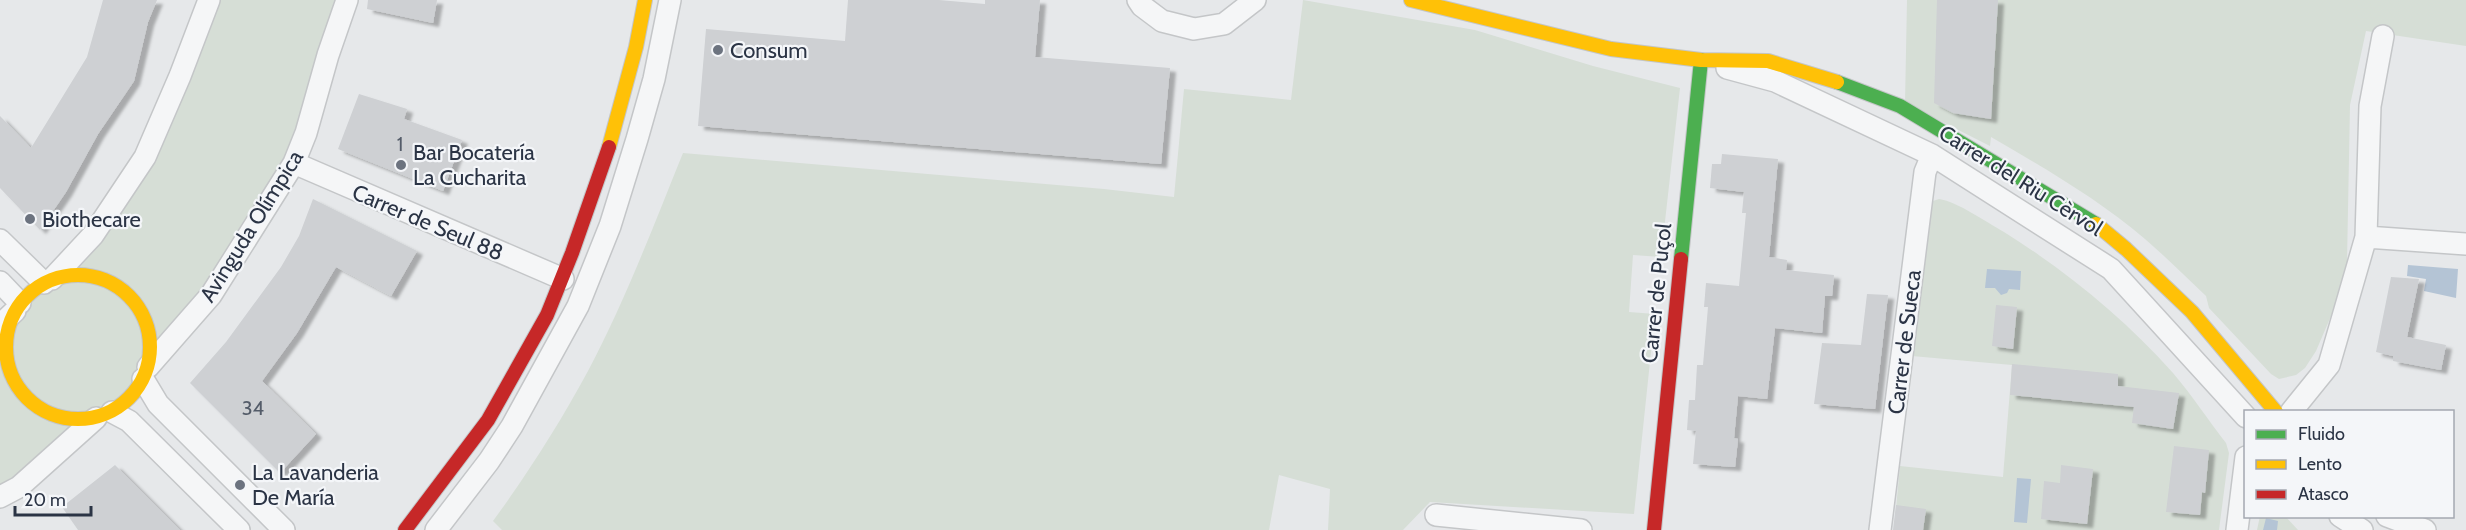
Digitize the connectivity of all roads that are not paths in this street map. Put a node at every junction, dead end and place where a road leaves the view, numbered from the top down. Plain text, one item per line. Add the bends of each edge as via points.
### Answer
1 (209, 0) edge
2 (347, 0) edge
3 (645, 0) edge
4 (670, 0) edge
5 (1138, 0) edge
6 (1255, 0) edge
7 (1411, 0) edge
8 (2384, 36) dead end
9 (1701, 60) junction
10 (1932, 155) junction
11 (294, 163) junction
12 (2366, 237) junction
13 (0, 240) edge
14 (2466, 244) edge
15 (563, 279) junction
16 (48, 281) junction
17 (0, 282) edge
18 (12, 313) edge
19 (146, 373) junction
20 (2275, 410) edge
21 (2291, 410) edge
22 (104, 415) junction
23 (2244, 415) edge
24 (2244, 473) edge
25 (0, 497) edge
26 (1436, 515) dead end
27 (2343, 518) edge
28 (2392, 518) edge
29 (239, 530) edge
30 (284, 530) edge
31 (405, 530) edge
32 (436, 530) edge
33 (1581, 530) edge
34 (1654, 530) edge
35 (1880, 530) edge
36 (2237, 530) edge
37 (2362, 530) edge
38 (2425, 530) edge

1 - 16 street via 145,157 93,235
2 - 11 street, Avinguda Olímpica
3 - 15 street via 611,141
4 - 32 street via 637,139 610,226 578,306 512,426
5 - 6 street via 1162,21 1194,29 1224,24
7 - 9 street, Carrer del Riu Cèrvol via 1611,49
8 - 12 street via 2370,106
9 - 10 street, Carrer del Riu Cèrvol via 1775,81
9 - 20 street, Carrer del Riu Cèrvol via 1768,61 1900,106 2091,220 2192,312
9 - 34 street, Carrer de Puçol
10 - 23 street, Carrer del Riu Cèrvol via 2111,269
10 - 35 street, Carrer de Sueca via 1925,172
11 - 15 street, Carrer de Seul 88
11 - 19 street, Avinguda Olímpica via 211,295
12 - 14 street
12 - 21 street via 2329,365
13 - 16 street
15 - 31 street via 488,420
16 - 18 street
16 - 19 street via 77,274 103,278 125,292 139,307 148,326 151,346
17 - 18 street
18 - 22 street via 6,339 9,369 23,395 42,410 64,419
19 - 22 street via 130,398
19 - 30 street via 158,404
22 - 25 street via 19,487
22 - 29 street via 129,421
24 - 36 street
26 - 33 street
27 - 37 street
28 - 38 street

